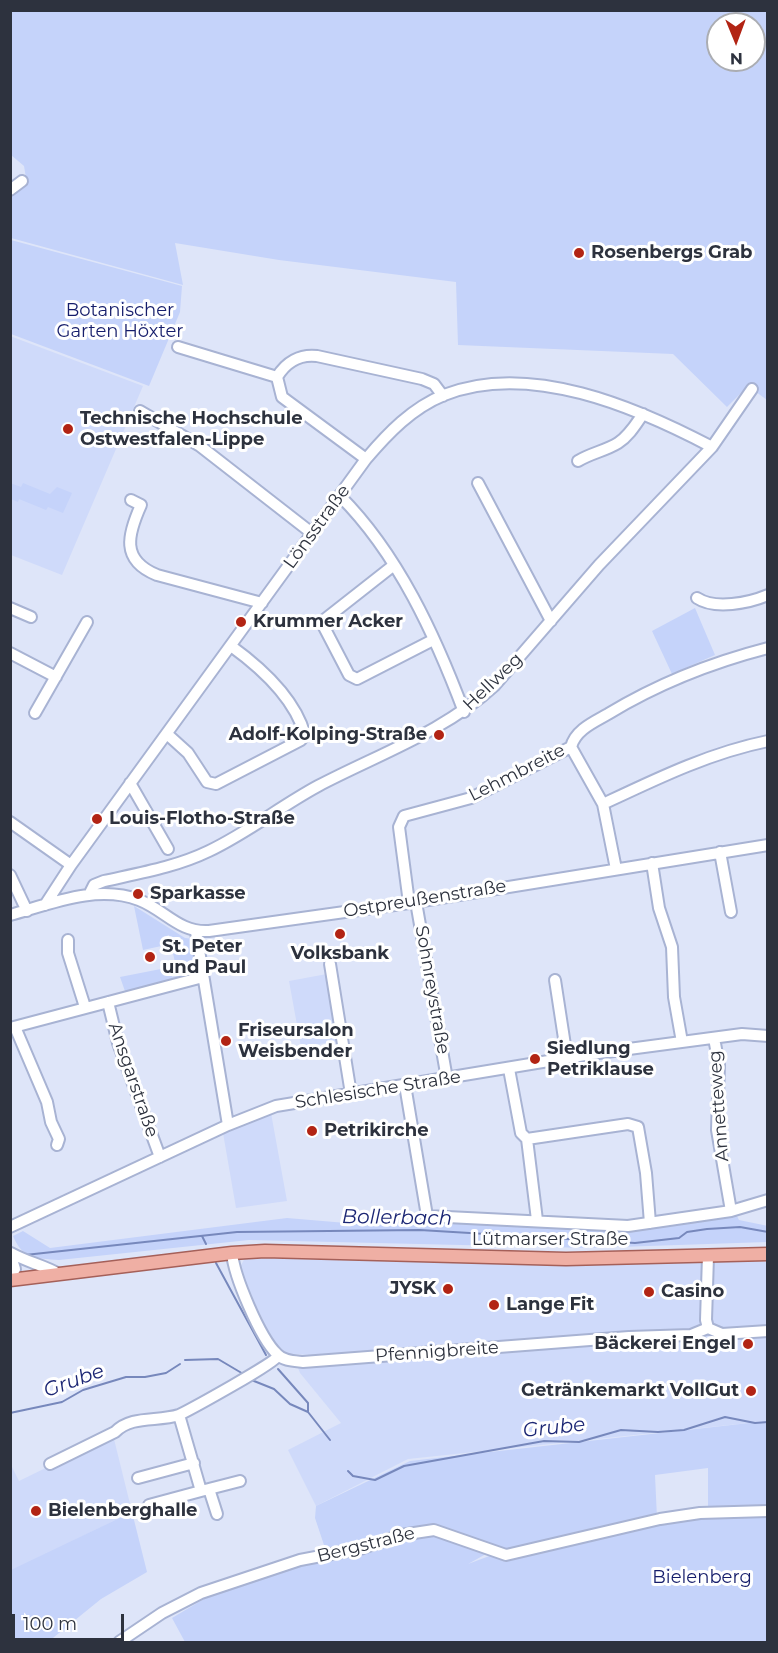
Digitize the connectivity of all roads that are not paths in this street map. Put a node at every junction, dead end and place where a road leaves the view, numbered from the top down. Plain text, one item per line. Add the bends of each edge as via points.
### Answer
1 (22, 182) dead end
2 (10, 190) edge
3 (178, 347) dead end
4 (277, 377) junction
5 (752, 389) dead end
6 (443, 396) junction
7 (140, 411) dead end
8 (643, 414) junction
9 (712, 447) junction
10 (366, 459) junction
11 (578, 461) dead end
12 (478, 483) dead end
13 (340, 496) junction
14 (131, 500) dead end
15 (313, 534) junction
16 (394, 565) junction
17 (768, 595) edge
18 (697, 598) dead end
19 (262, 603) junction
20 (10, 608) edge
21 (31, 617) dead end
22 (551, 621) junction
23 (87, 622) dead end
24 (433, 640) junction
25 (231, 646) junction
26 (768, 648) edge
27 (10, 653) edge
28 (56, 677) junction
29 (464, 712) junction
30 (35, 713) dead end
31 (167, 734) junction
32 (768, 741) edge
33 (571, 747) junction
34 (130, 783) junction
35 (603, 804) junction
36 (10, 822) edge
37 (768, 845) edge
38 (168, 849) dead end
39 (720, 852) junction
40 (652, 863) junction
41 (71, 865) junction
42 (616, 869) junction
43 (10, 875) edge
44 (89, 895) junction
45 (413, 903) junction
46 (45, 905) junction
47 (27, 911) junction
48 (731, 912) dead end
49 (10, 915) edge
50 (196, 932) junction
51 (68, 940) dead end
52 (330, 964) dead end
53 (203, 977) junction
54 (555, 980) dead end
55 (108, 1002) junction
56 (85, 1007) junction
57 (13, 1027) edge
58 (767, 1035) edge
59 (714, 1038) junction
60 (682, 1042) junction
61 (567, 1058) junction
62 (509, 1069) junction
63 (447, 1078) junction
64 (405, 1086) junction
65 (351, 1094) junction
66 (228, 1125) junction
67 (527, 1139) junction
68 (57, 1145) dead end
69 (160, 1157) junction
70 (768, 1200) edge
71 (731, 1211) junction
72 (537, 1220) junction
73 (650, 1223) junction
74 (10, 1227) edge
75 (11, 1253) edge
76 (232, 1253) junction
77 (768, 1254) edge
78 (708, 1256) junction
79 (59, 1274) junction
80 (10, 1279) edge
81 (708, 1328) junction
82 (768, 1331) edge
83 (278, 1356) junction
84 (179, 1415) junction
85 (194, 1463) junction
86 (50, 1464) dead end
87 (138, 1478) dead end
88 (240, 1481) dead end
89 (205, 1490) junction
90 (149, 1505) dead end
91 (768, 1511) edge
92 (217, 1514) dead end
93 (119, 1642) edge

1 - 2 street
3 - 4 street
4 - 6 street via 290,362 317,356 422,379 434,384
4 - 10 street via 282,398
5 - 9 street, Hellweg
6 - 8 street, Lönsstraße via 490,384 533,386 588,395
6 - 10 street, Lönsstraße via 397,425
7 - 15 street via 200,446
8 - 9 street, Lönsstraße
8 - 11 street via 618,443
9 - 22 street, Hellweg
10 - 13 street, Lönsstraße
12 - 22 street
13 - 15 street, Lönsstraße
13 - 16 street via 363,519
14 - 19 street via 141,505 129,531 129,541 144,568
15 - 19 street, Lönsstraße
16 - 24 street
16 - 24 street via 324,620 324,627 349,675 357,679
17 - 18 street via 731,603 708,603
19 - 25 street, Lönsstraße
20 - 21 street
22 - 29 street, Hellweg via 495,685
23 - 28 street
24 - 29 street
25 - 31 street, Lönsstraße
25 - 31 street via 256,664 275,685 303,728 301,740 216,784 207,782 188,753
26 - 33 street, Lehmbreite via 714,663 652,689 578,733
27 - 28 street
28 - 30 street
29 - 44 street, Hellweg via 318,787 210,850 178,864 104,881 94,885
31 - 34 street, Lönsstraße
32 - 35 street via 739,747 670,772
33 - 35 street
33 - 45 street, Lehmbreite via 471,798 401,819 399,827
34 - 38 street
34 - 41 street, Lönsstraße
35 - 42 street
36 - 41 street
37 - 39 street, Ostpreußenstraße
39 - 40 street, Ostpreußenstraße
39 - 48 street
40 - 42 street, Ostpreußenstraße
40 - 60 street via 659,908 672,946 674,998
41 - 46 street, Lönsstraße
42 - 45 street, Ostpreußenstraße
43 - 47 street
44 - 46 street
44 - 50 street via 137,899
45 - 50 street, Ostpreußenstraße
45 - 63 street, Sohnreystraße
46 - 47 street
47 - 49 street
50 - 53 street
51 - 56 street via 68,953
52 - 65 street
53 - 55 street
53 - 66 street
54 - 61 street
55 - 56 street
55 - 69 street, Ansgarstraße
56 - 57 street
57 - 68 street via 47,1102 59,1139
58 - 59 street, Schlesische Straße
59 - 60 street, Schlesische Straße
59 - 71 street, Annetteweg via 719,1065 717,1130
60 - 61 street, Schlesische Straße
61 - 62 street, Schlesische Straße
62 - 63 street, Schlesische Straße
62 - 67 street via 521,1132
63 - 64 street, Schlesische Straße
64 - 65 street, Schlesische Straße
64 - 72 street via 427,1215 469,1220
65 - 66 street, Schlesische Straße via 276,1106
66 - 69 street, Schlesische Straße
67 - 72 street
67 - 73 street via 633,1124 640,1132
69 - 74 street, Schlesische Straße
70 - 71 street
71 - 73 street
72 - 73 street via 628,1226
75 - 79 street
75 - 80 street via 15,1269
76 - 78 main road, Lütmarser Straße via 301,1251 566,1259
76 - 79 main road, Lütmarser Straße
76 - 83 street via 241,1287
77 - 78 main road, Lütmarser Straße
78 - 81 street
79 - 80 main road, Lütmarser Straße
81 - 82 street, Pfennigbreite via 722,1334
81 - 83 street, Pfennigbreite via 691,1335 303,1362
83 - 84 street via 275,1362
84 - 85 street
84 - 86 street via 137,1420
85 - 87 street
85 - 89 street
88 - 89 street
89 - 90 street
89 - 92 street
91 - 93 street, Bergstraße via 700,1513 660,1519 506,1556 434,1530 412,1533 363,1548 300,1560 201,1593

